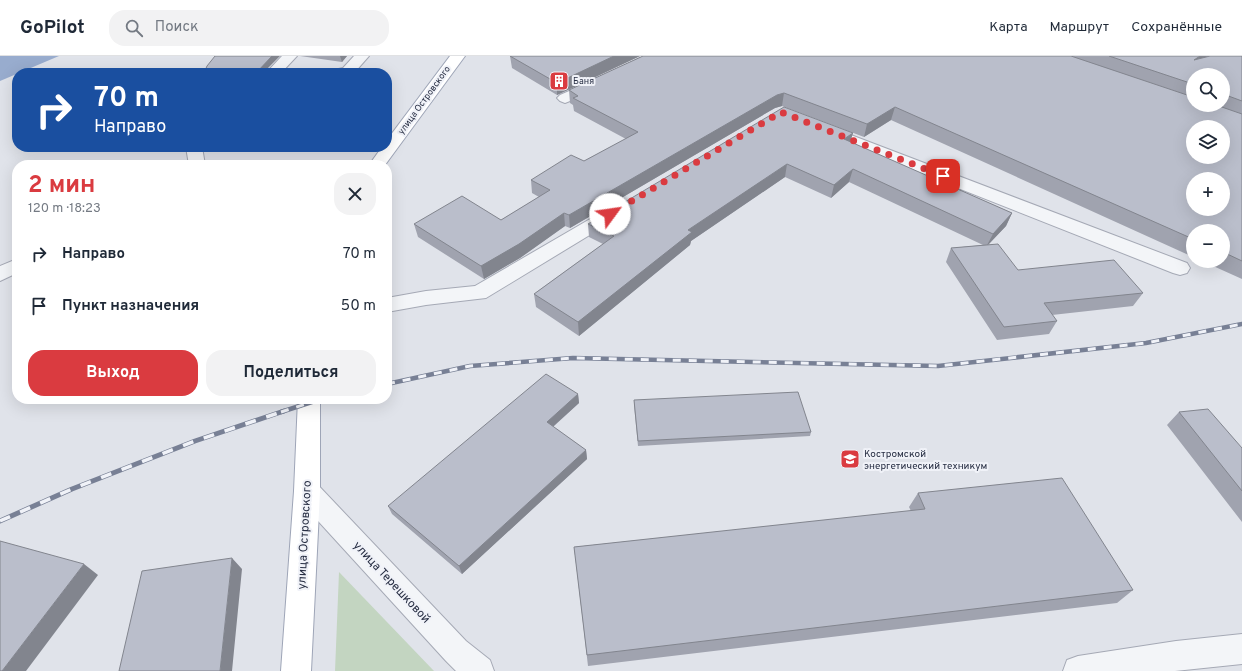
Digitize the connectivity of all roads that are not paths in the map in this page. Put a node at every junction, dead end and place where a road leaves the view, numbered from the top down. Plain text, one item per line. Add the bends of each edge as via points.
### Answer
1 (290, 56) edge
2 (362, 56) edge
3 (458, 56) edge
4 (278, 68) edge
5 (351, 68) edge
6 (606, 79) edge
7 (565, 98) edge
8 (810, 124) edge
9 (392, 145) edge
10 (626, 205) edge
11 (12, 268) edge
12 (1180, 268) dead end
13 (0, 274) edge
14 (392, 304) edge
15 (309, 404) edge
16 (307, 491) junction
17 (1242, 649) edge
18 (296, 671) edge
19 (479, 671) edge
20 (1078, 671) edge

1 - 4 street
2 - 5 street
3 - 9 main road, улица Островского
6 - 7 street
8 - 12 street
10 - 14 street via 479,293
11 - 13 street
15 - 16 main road, улица Островского
16 - 18 main road, улица Островского
16 - 19 street, улица Терешковой via 456,650
17 - 20 street

